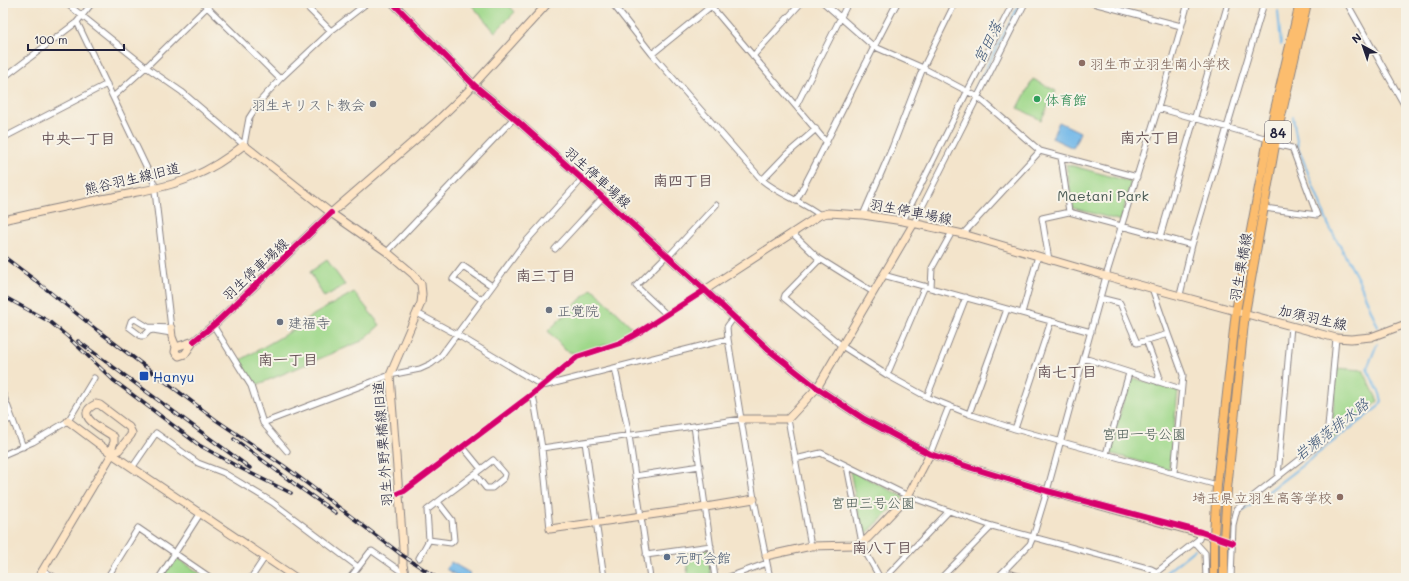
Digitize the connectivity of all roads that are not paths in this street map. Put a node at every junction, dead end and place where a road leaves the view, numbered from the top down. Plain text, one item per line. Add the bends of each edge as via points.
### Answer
1 (66, 3) edge
2 (92, 3) edge
3 (303, 3) edge
4 (367, 3) edge
5 (393, 3) edge
6 (548, 3) edge
7 (612, 3) edge
8 (801, 3) edge
9 (824, 3) edge
10 (848, 3) edge
11 (896, 3) edge
12 (955, 3) edge
13 (1013, 3) edge
14 (1025, 3) edge
15 (1094, 3) edge
16 (1188, 3) edge
17 (1228, 3) edge
18 (1264, 3) edge
19 (1300, 3) edge
20 (1307, 3) edge
21 (1347, 3) edge
22 (713, 4) edge
23 (205, 5) edge
24 (83, 15) junction
25 (841, 17) junction
26 (77, 22) junction
27 (1181, 26) junction
28 (331, 31) junction
29 (874, 46) junction
30 (652, 54) junction
31 (753, 56) junction
32 (146, 67) junction
33 (923, 68) junction
34 (3, 78) edge
35 (280, 79) junction
36 (107, 84) junction
37 (474, 85) junction
38 (967, 92) junction
39 (978, 97) junction
40 (113, 98) junction
41 (796, 106) junction
42 (1158, 108) junction
43 (1406, 108) edge
44 (514, 118) junction
45 (1195, 118) junction
46 (1228, 128) junction
47 (816, 129) junction
48 (3, 138) edge
49 (1268, 139) junction
50 (827, 143) junction
51 (1275, 144) junction
52 (244, 145) junction
53 (1040, 151) junction
54 (1061, 157) junction
55 (1137, 177) junction
56 (582, 179) junction
57 (762, 180) junction
58 (154, 189) junction
59 (603, 197) junction
60 (796, 201) junction
61 (716, 205) dead end
62 (1264, 208) junction
63 (1069, 212) junction
64 (331, 214) junction
65 (820, 215) junction
66 (863, 215) junction
67 (3, 220) edge
68 (903, 221) junction
69 (914, 223) junction
70 (1121, 226) junction
71 (952, 232) junction
72 (792, 233) junction
73 (963, 234) junction
74 (1160, 237) junction
75 (1192, 245) junction
76 (555, 249) dead end
77 (387, 252) junction
78 (667, 256) junction
79 (1038, 256) junction
80 (820, 259) junction
81 (1049, 260) junction
82 (883, 275) junction
83 (1106, 276) junction
84 (492, 286) junction
85 (928, 287) junction
86 (1152, 288) junction
87 (705, 290) junction
88 (873, 292) junction
89 (1180, 295) junction
90 (966, 297) junction
91 (1100, 298) junction
92 (482, 300) junction
93 (1007, 309) junction
94 (1236, 310) junction
95 (417, 313) junction
96 (1022, 313) junction
97 (1245, 313) junction
98 (666, 314) junction
99 (734, 317) junction
100 (1051, 321) junction
101 (1406, 324) edge
102 (213, 325) junction
103 (1292, 326) junction
104 (171, 330) junction
105 (1091, 332) junction
106 (456, 334) junction
107 (1168, 334) junction
108 (1336, 338) junction
109 (728, 339) junction
110 (1146, 340) junction
111 (842, 346) junction
112 (1084, 358) junction
113 (615, 368) junction
114 (1129, 373) junction
115 (390, 374) junction
116 (886, 375) junction
117 (94, 378) dead end
118 (1158, 382) junction
119 (543, 386) junction
120 (817, 388) junction
121 (1181, 389) junction
122 (3, 394) edge
123 (530, 396) junction
124 (927, 397) junction
125 (949, 406) junction
126 (969, 414) junction
127 (12, 419) junction
128 (742, 419) junction
129 (788, 420) junction
130 (68, 421) junction
131 (3, 422) edge
132 (263, 423) junction
133 (694, 426) junction
134 (1015, 429) junction
135 (629, 435) junction
136 (1060, 441) junction
137 (585, 442) junction
138 (23, 447) junction
139 (463, 447) junction
140 (542, 448) junction
141 (287, 451) dead end
142 (112, 454) junction
143 (930, 454) junction
144 (1106, 454) junction
145 (3, 455) edge
146 (795, 459) junction
147 (700, 466) junction
148 (847, 466) junction
149 (132, 468) junction
150 (481, 469) junction
151 (1174, 473) junction
152 (475, 474) junction
153 (635, 476) junction
154 (1278, 476) junction
155 (1217, 485) junction
156 (1047, 491) junction
157 (399, 493) junction
158 (908, 496) junction
159 (754, 499) junction
160 (438, 502) junction
161 (706, 507) junction
162 (949, 511) junction
163 (200, 514) junction
164 (641, 516) junction
165 (596, 523) junction
166 (992, 526) junction
167 (550, 529) joint
168 (1201, 532) junction
169 (1214, 536) junction
170 (1033, 537) junction
171 (430, 540) junction
172 (1224, 540) junction
173 (1195, 542) junction
174 (862, 543) junction
175 (1232, 543) junction
176 (711, 546) junction
177 (811, 546) junction
178 (174, 553) junction
179 (646, 554) junction
180 (265, 557) junction
181 (419, 558) dead end
182 (767, 559) junction
183 (358, 567) junction
184 (42, 570) junction
185 (1003, 572) junction
186 (1156, 572) junction
187 (405, 575) edge
188 (38, 578) edge
189 (56, 578) edge
190 (107, 578) edge
191 (159, 578) edge
192 (211, 578) edge
193 (251, 578) edge
194 (296, 578) edge
195 (350, 578) edge
196 (604, 578) edge
197 (650, 578) edge
198 (715, 578) edge
199 (726, 578) edge
200 (770, 578) edge
201 (880, 578) edge
202 (885, 578) edge
203 (941, 578) edge
204 (997, 578) edge
205 (1026, 578) edge
206 (1149, 578) edge
207 (1206, 578) edge
208 (1214, 578) edge
209 (1224, 578) edge
210 (1232, 578) edge

1 - 24 street
2 - 24 street
3 - 28 street
4 - 28 street
5 - 37 street
6 - 37 street
7 - 30 street
8 - 31 street
9 - 25 street
10 - 25 street
11 - 29 street
12 - 33 street
13 - 38 street
14 - 39 street
15 - 27 street
16 - 27 street
17 - 45 street
18 - 46 street
19 - 49 main road, 羽生栗橋線 / 84
20 - 51 main road, 羽生栗橋線 / 84
21 - 43 street
22 - 30 street
22 - 31 street
23 - 32 street
23 - 35 street
24 - 26 street
24 - 32 street
25 - 29 street
25 - 41 street
26 - 34 street
26 - 36 street
27 - 42 street
28 - 35 street
29 - 33 street
29 - 50 street
30 - 57 street
31 - 41 street
32 - 40 street
32 - 52 street via 182,92
33 - 38 street
33 - 66 street
35 - 52 street via 249,118
36 - 40 street
36 - 48 street
37 - 44 street, 羽生停車場線
37 - 64 street, 羽生停車場線
38 - 39 street
38 - 68 street
39 - 53 street
39 - 69 street
40 - 58 street via 154,183
41 - 47 street
42 - 45 street
42 - 55 street
44 - 56 street, 羽生停車場線
44 - 77 street
45 - 46 street
45 - 74 street
46 - 49 street
46 - 75 street
47 - 50 street
47 - 57 street
49 - 94 main road, 羽生栗橋線 / 84
50 - 60 street
51 - 62 main road, 羽生栗橋線 / 84
51 - 62 street via 1292,148 1317,215
52 - 58 street, 熊谷羽生線旧道 via 226,159 192,178
52 - 64 street
53 - 54 street
53 - 73 street
54 - 55 street
54 - 63 street
55 - 70 street
56 - 59 street, 羽生停車場線
56 - 84 street via 522,246
57 - 60 street via 776,191
58 - 67 street, 熊谷羽生線旧道
58 - 104 street
59 - 76 street
59 - 78 street, 羽生停車場線
60 - 65 street
61 - 78 street
62 - 97 main road, 羽生栗橋線 / 84
63 - 70 street
63 - 81 street via 1042,218
64 - 77 street, 羽生外野栗橋線旧道
64 - 102 street, 羽生停車場線
65 - 66 street, 羽生停車場線
65 - 72 street, 羽生停車場線
66 - 68 street, 羽生停車場線
68 - 69 street, 羽生停車場線
69 - 71 street, 羽生停車場線
69 - 82 street
70 - 74 street
70 - 83 street
71 - 73 street, 羽生停車場線
71 - 85 street via 932,268
72 - 80 street
72 - 87 street, 羽生停車場線
73 - 79 street, 羽生停車場線
74 - 75 street
75 - 89 street
77 - 95 street, 羽生外野栗橋線旧道 via 421,284 421,303
78 - 87 street, 羽生停車場線
78 - 98 street via 636,286
79 - 81 street, 羽生停車場線
79 - 96 street
80 - 88 street
80 - 111 street via 784,298
81 - 83 street, 羽生停車場線
82 - 85 street
82 - 88 street
83 - 86 street, 羽生停車場線
83 - 91 street
84 - 92 street
84 - 92 street via 463,266 453,279
85 - 90 street
85 - 116 street
86 - 89 street, 羽生停車場線
86 - 107 street
87 - 98 street
87 - 99 street
88 - 111 street
89 - 94 street, 羽生停車場線
90 - 93 street
90 - 124 street
91 - 105 street
91 - 110 street via 1120,303 1137,343
92 - 106 street
93 - 96 street
93 - 126 street
94 - 97 street, 加須羽生線
94 - 155 main road, 羽生栗橋線 / 84
95 - 106 street
95 - 115 street, 羽生外野栗橋線旧道
96 - 100 street
97 - 103 street, 加須羽生線
97 - 172 main road, 羽生栗橋線 / 84
98 - 119 street via 620,343 577,357
99 - 109 street via 727,327
99 - 120 street via 770,351
100 - 105 street
100 - 134 street
101 - 108 street, 加須羽生線 via 1371,337
102 - 104 street, 羽生停車場線 via 194,341 182,356 175,352
102 - 132 street via 251,386
103 - 108 street, 加須羽生線
103 - 154 street
104 - 104 street via 152,330 141,336 130,329 129,325 132,320 137,319 148,327
105 - 112 street
106 - 115 street via 440,357 431,364 420,369
106 - 119 street
107 - 110 street
107 - 121 street via 1183,374
108 - 154 street via 1327,438
109 - 113 street
109 - 128 street
110 - 118 street via 1159,375
111 - 116 street
111 - 120 street
112 - 114 street
112 - 136 street
113 - 119 street
113 - 135 street
114 - 118 street
114 - 144 street
115 - 132 street
115 - 157 street, 羽生外野栗橋線旧道
116 - 124 street
117 - 130 street
118 - 121 street
119 - 123 street
120 - 129 street
120 - 143 street via 864,419
121 - 151 street
122 - 127 street
123 - 139 street
123 - 140 street via 534,400
124 - 125 street
125 - 126 street
125 - 143 street
126 - 134 street
127 - 131 street
127 - 138 street
128 - 129 street
128 - 133 street
128 - 159 street
129 - 146 street
130 - 138 street
130 - 142 street
132 - 141 street
133 - 135 street
133 - 147 street
134 - 136 street
135 - 137 street
135 - 153 street
136 - 144 street
136 - 156 street
137 - 140 street
137 - 165 street
138 - 145 street
139 - 150 street
139 - 157 street
140 - 167 street
142 - 142 street via 114,437 87,417 90,408 96,404 132,430 129,439 120,450
142 - 149 street
142 - 184 street
143 - 156 street
143 - 158 street
144 - 151 street
146 - 148 street via 821,453
146 - 177 street
147 - 153 street
147 - 161 street
148 - 158 street
148 - 174 street
149 - 163 street
149 - 183 street via 156,433 198,462 224,473 272,502
150 - 152 street
150 - 152 street via 493,460 504,474 504,478 492,488 486,488
151 - 155 street
152 - 160 street
153 - 164 street
154 - 175 street via 1237,509
155 - 169 main road, 羽生栗橋線 / 84
156 - 168 street
156 - 170 street
157 - 187 street, 羽生外野栗橋線旧道
158 - 162 street
158 - 174 street
159 - 161 street
159 - 182 street
160 - 171 street via 427,510
160 - 171 street via 452,520 454,540
161 - 164 street
161 - 176 street
162 - 166 street
162 - 202 street
163 - 178 street
163 - 180 street
164 - 165 street
164 - 179 street
165 - 167 street
165 - 196 street
166 - 170 street
166 - 203 street
168 - 169 street
168 - 173 street
169 - 172 street
169 - 208 main road, 84
170 - 185 street via 1030,544
170 - 186 street
171 - 181 street
172 - 175 street
172 - 209 main road, 84
173 - 186 street
173 - 207 street via 1205,553
174 - 177 street
174 - 201 street
175 - 210 street
176 - 179 street
176 - 198 street
177 - 182 street
178 - 190 street via 138,528
178 - 191 street
178 - 192 street
179 - 197 street
180 - 193 street
180 - 194 street
182 - 199 street
182 - 200 street
183 - 187 street via 372,551
183 - 195 street
184 - 188 street
184 - 189 street
185 - 204 street
185 - 205 street
186 - 206 street

